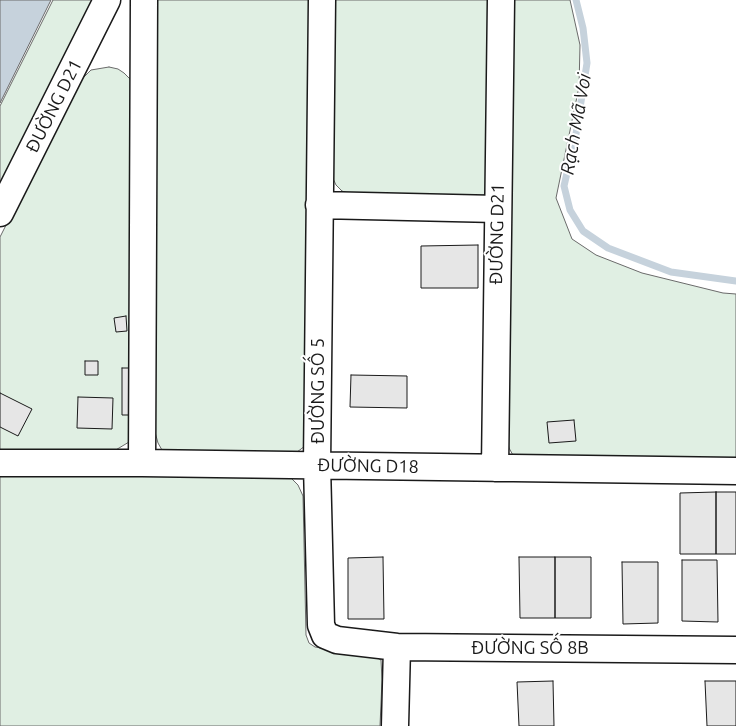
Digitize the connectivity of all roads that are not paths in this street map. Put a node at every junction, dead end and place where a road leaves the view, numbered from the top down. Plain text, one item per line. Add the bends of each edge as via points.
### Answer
1 (107, 0) edge
2 (144, 0) edge
3 (322, 0) edge
4 (502, 0) edge
5 (319, 205) junction
6 (497, 209) junction
7 (0, 213) edge
8 (0, 463) edge
9 (142, 463) junction
10 (317, 465) junction
11 (495, 468) junction
12 (736, 471) edge
13 (325, 635) joint
14 (397, 647) junction
15 (736, 650) edge
16 (395, 726) edge

1 - 7 street, ĐƯỜNG D21
2 - 9 street
3 - 5 street, ĐƯỜNG SỐ 5
4 - 6 street, ĐƯỜNG D21
5 - 6 street
5 - 10 street, ĐƯỜNG SỐ 5
6 - 11 street, ĐƯỜNG D21
8 - 9 street, ĐƯỜNG D18
9 - 10 street, ĐƯỜNG D18
10 - 11 street, ĐƯỜNG D18
10 - 13 street, ĐƯỜNG SỐ 5 via 321,625
11 - 12 street, ĐƯỜNG D18
13 - 14 street, ĐƯỜNG SỐ 8B via 338,640
14 - 15 street, ĐƯỜNG SỐ 8B
14 - 16 street

